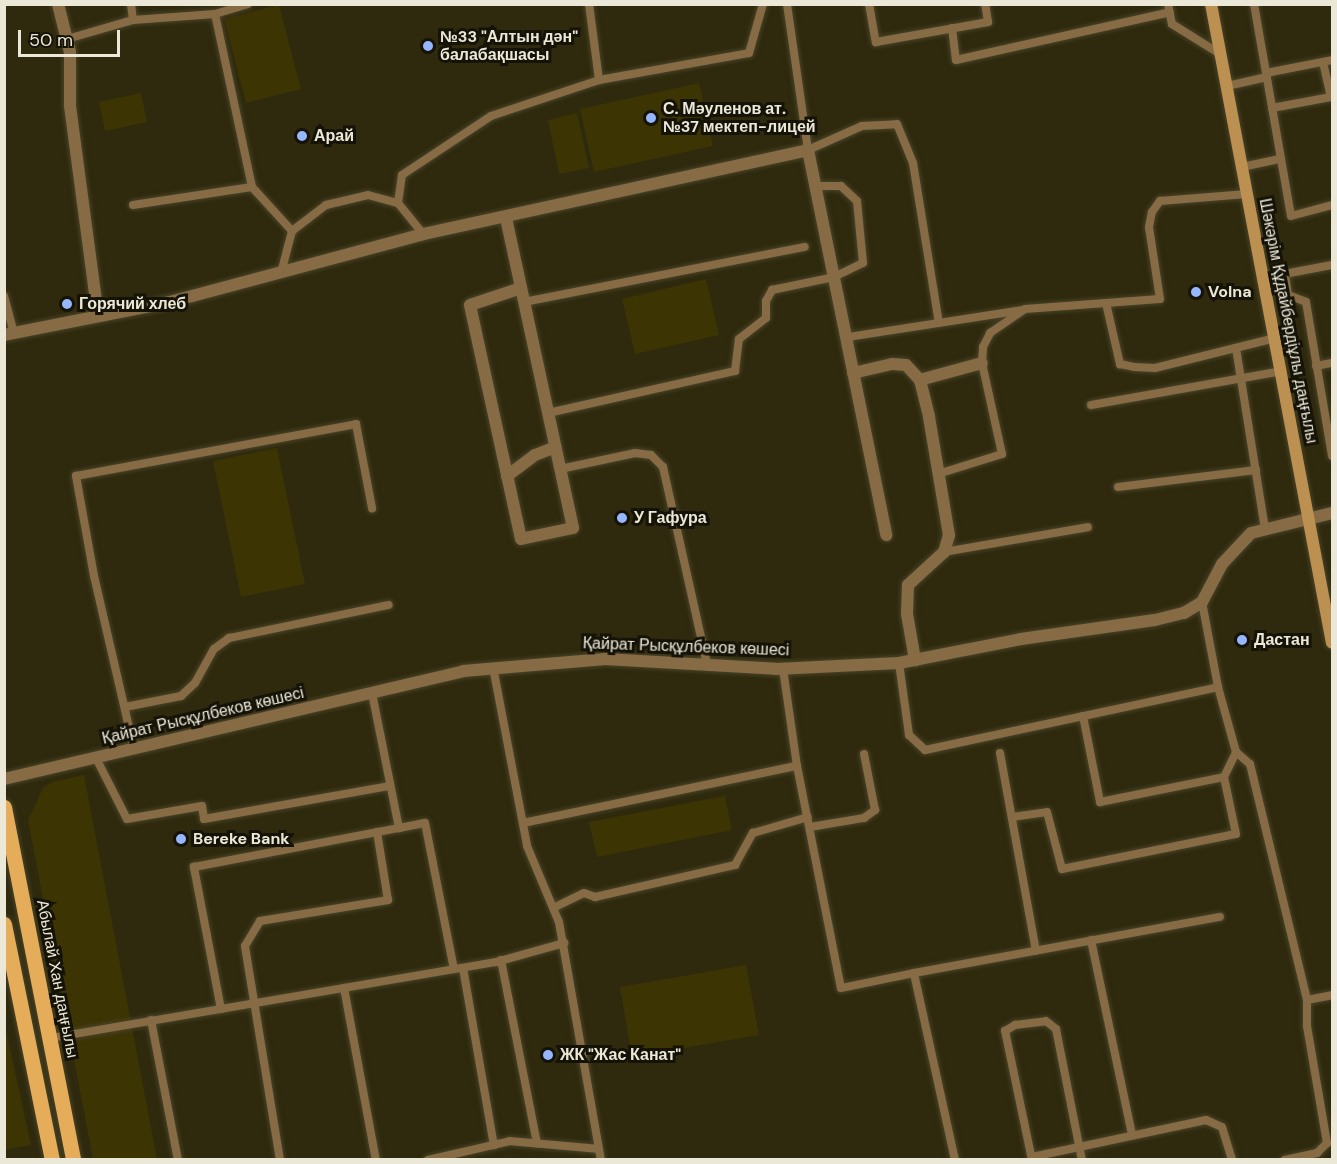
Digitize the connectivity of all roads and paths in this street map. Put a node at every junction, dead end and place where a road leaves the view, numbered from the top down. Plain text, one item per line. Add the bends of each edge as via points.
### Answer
1 (58, 4) edge
2 (131, 4) edge
3 (248, 4) edge
4 (588, 4) edge
5 (763, 4) edge
6 (787, 4) edge
7 (869, 4) edge
8 (985, 4) edge
9 (1211, 4) edge
10 (1254, 4) edge
11 (1169, 8) edge
12 (215, 14) junction
13 (133, 20) junction
14 (952, 28) junction
15 (67, 39) junction
16 (1220, 54) junction
17 (1332, 60) edge
18 (1323, 62) junction
19 (1266, 75) junction
20 (599, 80) junction
21 (1227, 86) junction
22 (1272, 108) junction
23 (808, 150) junction
24 (1281, 159) junction
25 (1242, 167) junction
26 (816, 186) junction
27 (252, 187) junction
28 (1247, 194) junction
29 (398, 203) junction
30 (1332, 205) edge
31 (133, 206) dead end
32 (506, 218) junction
33 (292, 231) junction
34 (423, 234) junction
35 (805, 247) dead end
36 (1332, 265) edge
37 (281, 273) junction
38 (1285, 274) junction
39 (834, 277) junction
40 (1263, 278) junction
41 (521, 288) junction
42 (4, 296) edge
43 (524, 302) junction
44 (1106, 303) junction
45 (1025, 309) junction
46 (98, 315) junction
47 (939, 323) junction
48 (9, 334) edge
49 (848, 337) junction
50 (1275, 338) junction
51 (1236, 348) junction
52 (982, 363) junction
53 (1332, 363) edge
54 (1316, 366) junction
55 (1281, 371) junction
56 (854, 373) junction
57 (1242, 378) junction
58 (920, 380) junction
59 (1091, 405) dead end
60 (548, 413) junction
61 (556, 447) junction
62 (1332, 456) edge
63 (560, 470) junction
64 (1256, 471) junction
65 (940, 473) junction
66 (507, 477) junction
67 (1118, 487) dead end
68 (372, 508) dead end
69 (1332, 513) edge
70 (1309, 519) junction
71 (1088, 526) dead end
72 (1265, 529) junction
73 (886, 535) dead end
74 (944, 552) junction
75 (1202, 602) junction
76 (389, 605) dead end
77 (1332, 643) edge
78 (915, 660) junction
79 (899, 663) junction
80 (707, 664) junction
81 (493, 667) junction
82 (783, 669) junction
83 (1218, 687) junction
84 (372, 693) junction
85 (125, 707) junction
86 (1083, 716) junction
87 (134, 749) junction
88 (1236, 752) junction
89 (1000, 753) dead end
90 (864, 754) dead end
91 (96, 758) junction
92 (797, 766) junction
93 (1224, 777) junction
94 (4, 779) edge
95 (390, 786) junction
96 (4, 807) edge
97 (808, 817) junction
98 (1012, 817) junction
99 (523, 823) junction
100 (810, 827) junction
101 (399, 828) junction
102 (377, 832) junction
103 (554, 908) junction
104 (1220, 917) dead end
105 (4, 924) edge
106 (1091, 940) junction
107 (564, 943) junction
108 (1036, 951) junction
109 (501, 960) junction
110 (463, 968) junction
111 (454, 969) junction
112 (915, 973) junction
113 (344, 988) junction
114 (1332, 995) edge
115 (1307, 1000) junction
116 (257, 1003) junction
117 (221, 1009) junction
118 (151, 1020) junction
119 (51, 1038) junction
120 (1132, 1135) junction
121 (537, 1143) junction
122 (494, 1145) junction
123 (1079, 1145) junction
124 (599, 1149) junction
125 (1032, 1158) edge
126 (52, 1160) edge
127 (73, 1160) edge
128 (178, 1160) edge
129 (280, 1160) edge
130 (376, 1160) edge
131 (428, 1160) edge
132 (601, 1160) edge
133 (955, 1160) edge
134 (1082, 1160) edge
135 (1232, 1160) edge
136 (1285, 1160) edge

1 - 15 street
2 - 13 lane
3 - 12 lane
4 - 20 lane
5 - 20 lane via 749,53
6 - 23 lane
7 - 14 lane via 876,42
8 - 14 lane via 988,22
9 - 16 main road, Шәкәрім Құдайбердіұлы даңғылы
10 - 19 lane
11 - 14 lane via 956,60
11 - 16 lane via 1172,24
12 - 13 lane
12 - 27 lane
13 - 15 lane
15 - 46 street via 70,106
16 - 21 main road, Шәкәрім Құдайбердіұлы даңғылы
17 - 18 lane
18 - 19 lane
18 - 22 lane via 1330,97
19 - 21 lane
19 - 22 lane
20 - 29 lane via 491,116 402,175
21 - 25 main road, Шәкәрім Құдайбердіұлы даңғылы
22 - 24 lane
23 - 26 street
23 - 32 street
23 - 47 lane via 862,126 897,124 913,163
24 - 25 lane
24 - 30 lane via 1291,216
25 - 28 main road, Шәкәрім Құдайбердіұлы даңғылы
26 - 39 street
26 - 39 lane via 841,186 857,201 866,259 859,267
27 - 31 lane
27 - 33 lane
28 - 40 main road, Шәкәрім Құдайбердіұлы даңғылы
28 - 44 lane via 1160,201 1152,212 1149,227 1160,299
29 - 33 lane via 368,195 326,205
29 - 34 lane
32 - 34 street
32 - 41 street
33 - 37 lane
34 - 37 street
35 - 43 lane
36 - 38 lane
37 - 46 street via 170,302
38 - 40 lane
38 - 54 lane via 1288,295 1306,302
39 - 49 street
39 - 60 lane via 772,290 766,301 766,318 759,328 739,339 735,371
40 - 50 main road, Шәкәрім Құдайбердіұлы даңғылы
41 - 43 street
41 - 66 street via 470,305
42 - 48 lane
43 - 60 street
44 - 45 lane
44 - 51 lane via 1120,364 1155,368
45 - 47 lane
45 - 52 lane via 990,333 983,347
46 - 48 street
47 - 49 lane
49 - 56 street
50 - 51 lane
50 - 55 main road, Шәкәрім Құдайбердіұлы даңғылы
51 - 57 lane
52 - 58 street
52 - 65 lane via 1002,454
53 - 54 lane
54 - 62 lane
55 - 57 lane
55 - 70 main road, Шәкәрім Құдайбердіұлы даңғылы
56 - 58 street via 892,364 906,365
56 - 73 street
57 - 59 lane
57 - 64 lane
58 - 65 street
60 - 61 street
61 - 63 street
61 - 66 street via 535,455
63 - 66 street via 573,528 521,539
63 - 80 lane via 635,453 651,455 663,467
64 - 67 lane
64 - 72 lane
65 - 74 street via 949,535
68 - 85 lane via 356,424 76,477 94,576
69 - 70 street
70 - 72 street
70 - 77 main road, Шәкәрім Құдайбердіұлы даңғылы
71 - 74 lane
72 - 75 street via 1251,533 1221,564
74 - 78 street via 908,585 907,614
75 - 78 street, Қайрат Рысқұлбеков көшесі via 1184,613 1155,620
75 - 83 lane
76 - 85 lane via 229,638 214,649 195,683 181,696
78 - 79 street, Қайрат Рысқұлбеков көшесі
79 - 82 street, Қайрат Рысқұлбеков көшесі
79 - 86 lane via 909,735 925,750
80 - 81 street, Қайрат Рысқұлбеков көшесі via 605,659
80 - 82 street, Қайрат Рысқұлбеков көшесі
81 - 84 street, Қайрат Рысқұлбеков көшесі
81 - 99 lane
82 - 92 lane
83 - 86 lane
83 - 88 lane
84 - 87 street, Қайрат Рысқұлбеков көшесі
84 - 95 lane
85 - 87 lane
86 - 93 lane via 1100,802
87 - 91 street, Қайрат Рысқұлбеков көшесі
88 - 93 lane
88 - 115 lane via 1250,764
89 - 98 lane
90 - 100 lane via 875,810 864,818
91 - 94 street, Қайрат Рысқұлбеков көшесі
91 - 95 lane via 127,819 202,806 204,819
92 - 97 lane
92 - 99 lane
93 - 98 lane via 1236,834 1062,868 1047,812
95 - 101 lane
96 - 119 main road, Абылай Хан даңғылы
97 - 100 lane
97 - 103 lane via 753,833 735,865 595,897 584,893
98 - 108 lane
99 - 103 lane via 528,846
100 - 112 lane via 841,988
101 - 102 lane
101 - 111 lane via 425,823
102 - 116 lane via 388,900 260,921 245,946
102 - 117 lane via 194,867
103 - 107 lane
104 - 106 lane
105 - 126 main road
106 - 108 lane
106 - 120 lane
107 - 109 lane
107 - 124 lane
108 - 112 lane
109 - 110 lane
109 - 121 lane
110 - 111 lane
110 - 122 lane
111 - 113 lane
112 - 133 lane
113 - 116 lane
113 - 130 lane
114 - 115 lane
115 - 136 lane via 1306,1026 1327,1143 1317,1152
116 - 117 lane
116 - 129 lane
117 - 118 lane
118 - 119 lane
118 - 128 lane
119 - 127 main road, Абылай Хан даңғылы
120 - 123 lane
120 - 135 lane via 1214,1121 1222,1127
121 - 122 lane
121 - 124 lane
122 - 131 lane
123 - 125 lane
123 - 125 lane via 1055,1025 1046,1021 1015,1025 1005,1031 1007,1053
123 - 134 lane
124 - 132 lane

